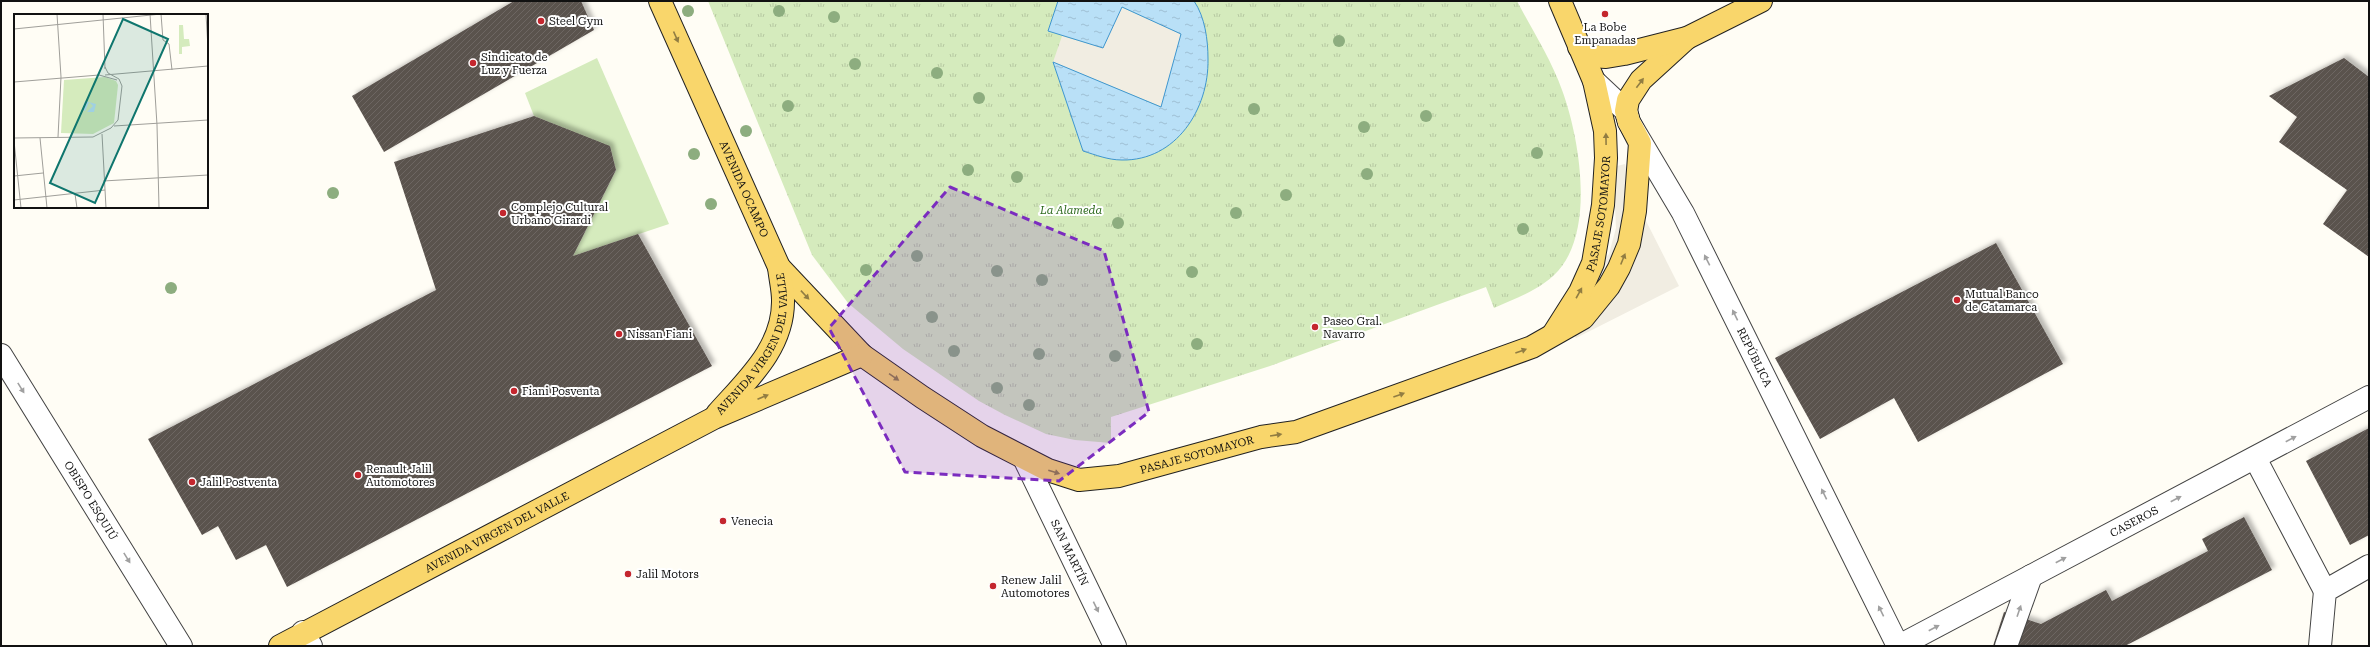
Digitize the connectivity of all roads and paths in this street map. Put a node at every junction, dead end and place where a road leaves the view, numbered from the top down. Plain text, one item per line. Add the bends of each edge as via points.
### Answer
1 (660, 1) edge
2 (1560, 1) edge
3 (1760, 1) edge
4 (1687, 38) junction
5 (1579, 47) junction
6 (1594, 81) junction
7 (1626, 111) junction
8 (1640, 143) junction
9 (779, 267) junction
10 (1551, 338) junction
11 (862, 355) junction
12 (2, 358) edge
13 (2369, 397) edge
14 (714, 418) junction
15 (1024, 458) junction
16 (2255, 458) junction
17 (2369, 566) edge
18 (2031, 576) junction
19 (2325, 591) junction
20 (307, 639) edge
21 (181, 646) edge
22 (280, 646) edge
23 (1115, 646) edge
24 (1899, 646) edge
25 (2006, 646) edge
26 (2320, 646) edge

1 -> 9 main road, AVENIDA OCAMPO
2 - 5 main road, PASAJE SOTOMAYOR
3 - 4 main road
4 - 5 main road via 1606,57 1590,56
7 -> 4 main road via 1628,100 1641,80
5 - 6 main road, PASAJE SOTOMAYOR
6 - 7 street, REPÚBLICA
10 -> 6 main road, PASAJE SOTOMAYOR via 1580,292 1593,263 1599,230 1605,176 1605,131
7 - 8 street, REPÚBLICA
10 -> 8 main road, PASAJE SOTOMAYOR via 1583,318 1609,286 1619,268 1629,244 1635,211
24 -> 8 street, REPÚBLICA via 1683,212
9 -> 11 main road, AVENIDA OCAMPO
9 - 14 main road, AVENIDA VIRGEN DEL VALLE via 783,301 780,324 769,354
15 -> 10 main road, PASAJE SOTOMAYOR via 1048,470 1079,480 1119,476 1261,437 1296,432
14 -> 11 main road, AVENIDA VIRGEN DEL VALLE
11 -> 15 main road, PASAJE SOTOMAYOR via 982,436
12 -> 21 street, OBISPO ESQUIÚ
16 -> 13 street, CASEROS
14 - 20 main road, AVENIDA VIRGEN DEL VALLE
15 -> 23 street, SAN MARTÍN
18 -> 16 street, CASEROS
16 - 19 street
17 - 19 street
24 -> 18 street, CASEROS
25 -> 18 street
19 - 26 street
20 - 22 main road, AVENIDA VIRGEN DEL VALLE

